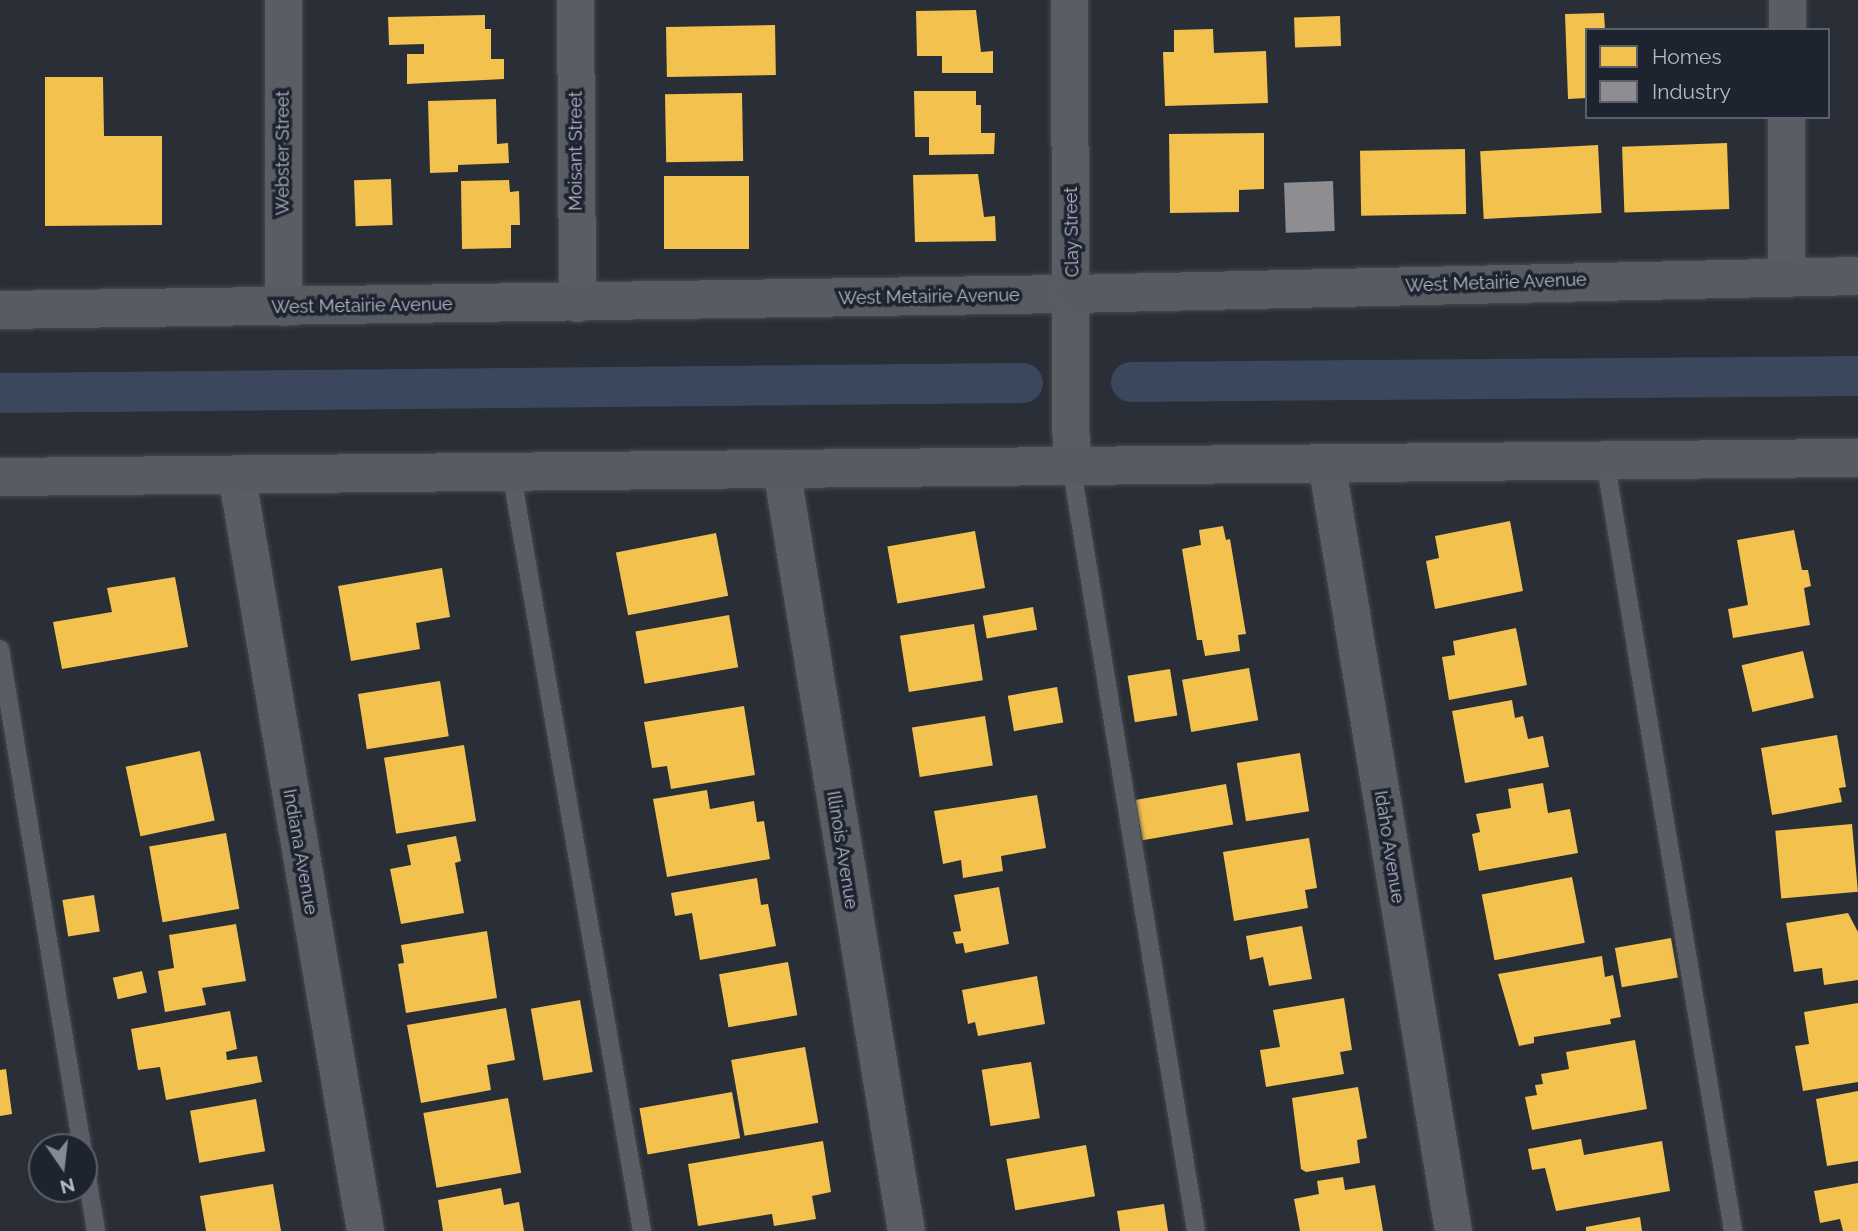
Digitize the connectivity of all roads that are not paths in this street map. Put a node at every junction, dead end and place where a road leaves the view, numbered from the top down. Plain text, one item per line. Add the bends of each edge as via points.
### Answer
1 (283, 0) edge
2 (575, 0) edge
3 (1069, 0) edge
4 (1787, 0) edge
5 (1787, 28) edge
6 (1786, 119) edge
7 (1786, 275) junction
8 (1858, 276) edge
9 (1072, 294) junction
10 (577, 303) junction
11 (283, 307) junction
12 (0, 310) edge
13 (1858, 458) edge
14 (1605, 460) junction
15 (1326, 462) junction
16 (1071, 464) junction
17 (781, 468) junction
18 (511, 471) junction
19 (236, 473) junction
20 (0, 477) edge
21 (0, 649) edge
22 (80, 1133) edge
23 (91, 1203) edge
24 (96, 1231) edge
25 (365, 1231) edge
26 (642, 1231) edge
27 (906, 1231) edge
28 (1196, 1231) edge
29 (1453, 1231) edge
30 (1733, 1231) edge

1 - 11 street, Webster Street
2 - 10 street, Moisant Street
3 - 9 street, Clay Street
4 - 5 street
6 - 7 street
7 - 8 main road, West Metairie Avenue
7 - 9 main road, West Metairie Avenue
9 - 10 main road, West Metairie Avenue
9 - 16 street, Clay Street
10 - 11 main road, West Metairie Avenue
11 - 12 main road, West Metairie Avenue
13 - 14 main road
14 - 15 main road
14 - 30 lane
15 - 16 main road
15 - 29 street, Idaho Avenue
16 - 17 main road
16 - 28 lane
17 - 18 main road
17 - 27 street, Illinois Avenue
18 - 19 main road
18 - 26 lane
19 - 20 main road
19 - 25 street, Indiana Avenue
21 - 22 lane
23 - 24 lane

